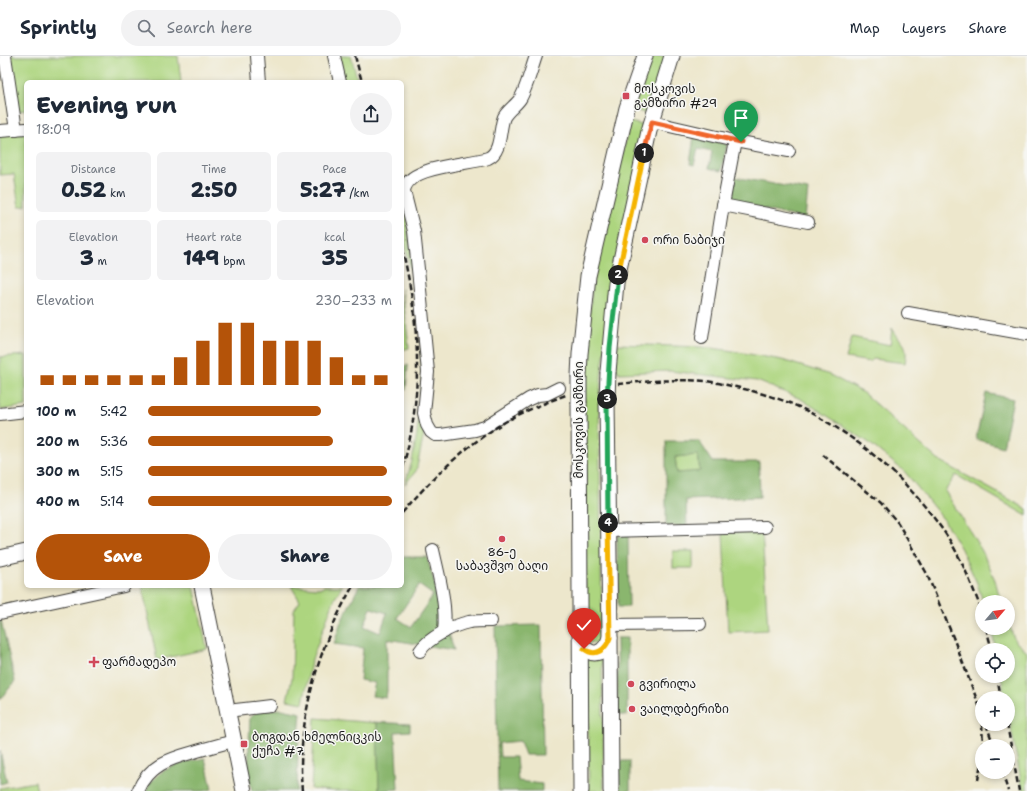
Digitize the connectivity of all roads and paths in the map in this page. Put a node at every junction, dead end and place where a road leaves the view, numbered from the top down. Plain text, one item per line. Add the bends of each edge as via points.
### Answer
1 (6, 56) edge
2 (257, 56) edge
3 (334, 56) edge
4 (536, 56) edge
5 (645, 56) edge
6 (672, 56) edge
7 (259, 80) edge
8 (340, 80) edge
9 (624, 120) junction
10 (650, 126) junction
11 (21, 130) edge
12 (0, 131) edge
13 (735, 141) junction
14 (789, 151) dead end
15 (723, 205) junction
16 (808, 222) dead end
17 (908, 313) dead end
18 (1027, 334) edge
19 (702, 338) dead end
20 (559, 388) dead end
21 (24, 411) edge
22 (0, 414) edge
23 (765, 527) dead end
24 (608, 531) junction
25 (432, 550) dead end
26 (24, 552) edge
27 (0, 558) edge
28 (114, 588) edge
29 (202, 588) edge
30 (0, 612) edge
31 (491, 621) dead end
32 (700, 624) dead end
33 (444, 632) junction
34 (610, 632) junction
35 (580, 642) junction
36 (420, 650) dead end
37 (270, 706) dead end
38 (227, 711) junction
39 (234, 741) junction
40 (138, 791) edge
41 (244, 791) edge
42 (581, 791) edge
43 (611, 791) edge

1 - 11 street
2 - 7 street
3 - 8 street
4 - 20 street via 521,98 504,117 497,149 489,158 450,164 424,172 408,181 404,190 415,239 428,372 424,413 431,432 435,435 485,427 529,399
5 - 9 main road, მოსკოვის გამზირი
6 - 10 main road
9 - 10 main road via 631,117
9 - 35 main road, მოსკოვის გამზირი, bridge via 588,276 580,354
10 - 13 street
10 - 24 main road, bridge via 616,283 607,400
11 - 12 street
13 - 14 street
13 - 15 street
15 - 16 street
15 - 19 street
17 - 18 street
21 - 22 street
23 - 24 street
24 - 34 main road
25 - 33 street via 444,601
26 - 27 main road
28 - 30 street
29 - 38 main road
31 - 33 street via 468,622
32 - 34 street
33 - 36 street via 424,644
34 - 35 main road via 604,649 595,653 588,652
34 - 43 main road
35 - 42 main road, მოსკოვის გამზირი
37 - 38 street
38 - 39 main road
39 - 40 street via 169,760 155,768 142,781
39 - 41 main road

